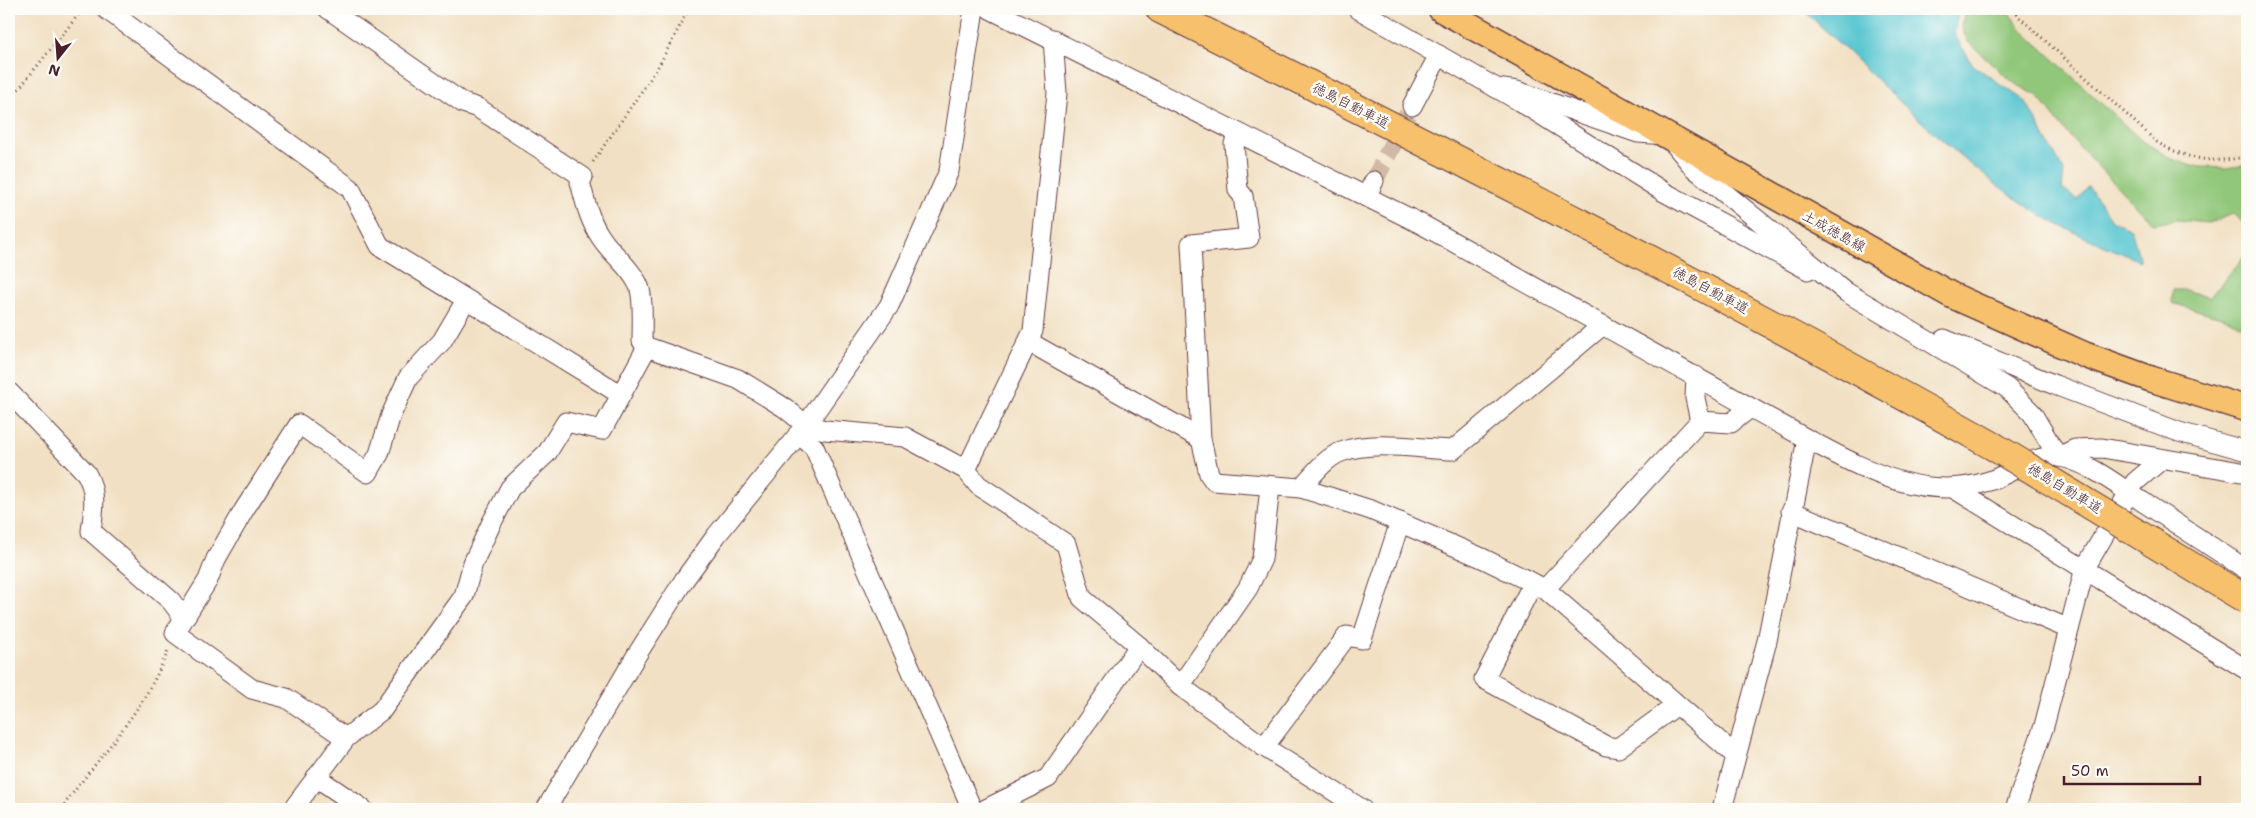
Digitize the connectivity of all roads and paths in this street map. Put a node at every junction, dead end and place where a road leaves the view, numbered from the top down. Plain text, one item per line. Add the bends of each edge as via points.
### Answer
1 (84, 9) edge
2 (106, 9) edge
3 (328, 9) edge
4 (689, 9) edge
5 (974, 9) edge
6 (990, 9) edge
7 (1160, 9) edge
8 (1358, 9) edge
9 (1442, 9) edge
10 (2014, 9) edge
11 (1053, 40) junction
12 (1439, 55) junction
13 (1496, 88) junction
14 (9, 102) edge
15 (1412, 106) tunnel mouth
16 (1238, 134) junction
17 (1667, 135) junction
18 (2247, 156) edge
19 (583, 177) junction
20 (1827, 275) junction
21 (466, 300) junction
22 (1603, 325) junction
23 (1908, 328) junction
24 (1029, 342) junction
25 (648, 347) junction
26 (1696, 376) junction
27 (9, 392) edge
28 (620, 394) junction
29 (1750, 408) junction
30 (2247, 409) edge
31 (1700, 421) junction
32 (802, 429) junction
33 (1201, 439) junction
34 (1807, 439) junction
35 (2247, 451) edge
36 (2058, 457) junction
37 (2161, 460) junction
38 (966, 470) junction
39 (2247, 473) edge
40 (1270, 487) junction
41 (1301, 488) junction
42 (1953, 488) junction
43 (2128, 492) junction
44 (1791, 512) junction
45 (1400, 522) junction
46 (2085, 568) junction
47 (2247, 570) edge
48 (1539, 586) junction
49 (2247, 600) edge
50 (179, 625) junction
51 (2069, 629) junction
52 (1139, 646) junction
53 (2247, 670) edge
54 (1180, 686) junction
55 (1677, 705) junction
56 (346, 738) junction
57 (1264, 747) junction
58 (1735, 755) junction
59 (316, 778) junction
60 (61, 809) edge
61 (293, 809) edge
62 (363, 809) edge
63 (546, 809) edge
64 (972, 809) edge
65 (986, 809) edge
66 (1362, 809) edge
67 (1722, 809) edge
68 (2015, 809) edge

1 - 14 path
2 - 21 street via 350,188 380,246
3 - 19 street via 463,103 478,108
4 - 19 path via 657,69
5 - 32 street via 949,171 889,306
6 - 11 street
7 - 49 highway, 徳島自動車道, bridge via 1761,316 1994,446
8 - 12 street
9 - 17 main road, 土成徳島線
10 - 18 path via 2158,143 2180,155 2205,161
11 - 16 street
11 - 24 street via 1057,93 1037,304
12 - 13 street
12 - 15 street
13 - 17 street via 1517,91 1638,132
13 - 20 street via 1664,192 1804,268
16 - 22 street via 1370,189 1421,224
16 - 33 street via 1234,144 1238,190 1243,196 1249,238 1190,244
17 - 20 street via 1694,168
17 - 30 main road, 土成徳島線 via 1951,295 2085,355 2151,380
19 - 25 street via 580,182 599,236 627,266 639,286 642,341
20 - 23 street via 1846,292
21 - 28 street
21 - 50 street via 442,341 408,378 379,454 368,473 298,424 244,510 208,580
22 - 26 street
22 - 41 street via 1453,450 1373,447 1340,452
23 - 35 street via 1951,341 2179,432
23 - 36 street via 2007,388 2032,414
24 - 33 street
24 - 38 street
25 - 28 street
25 - 32 street via 738,380 785,408
26 - 29 street
26 - 31 street via 1695,398
27 - 50 street via 86,472 95,496 91,531 171,601
28 - 56 street via 602,430 566,422 547,453 510,488 473,563 464,596 382,710
29 - 31 street via 1731,423
29 - 34 street
31 - 48 street
32 - 38 street via 905,437
32 - 63 street via 684,580
32 - 64 street via 814,447
33 - 40 street via 1209,474 1214,481
34 - 42 street via 1888,478 1910,485
34 - 44 street
36 - 37 street via 2075,449 2102,448
36 - 42 street via 2035,460 1988,482
36 - 43 street via 2083,466
37 - 39 street
37 - 43 street via 2144,472
38 - 52 street via 978,485 1066,544 1082,598
40 - 41 street
40 - 54 street via 1262,559 1248,588
41 - 45 street
42 - 46 street
43 - 46 street
43 - 47 street
44 - 51 street
44 - 58 street via 1767,641
45 - 48 street
45 - 57 street via 1362,639 1347,636
46 - 51 street
46 - 53 street
48 - 55 street
48 - 55 street via 1484,679 1606,746 1618,748
50 - 56 street via 252,689 286,698
50 - 60 path via 161,670 149,690 118,737
51 - 68 street via 2044,726
52 - 54 street
52 - 65 street via 1048,778
54 - 57 street
55 - 58 street
56 - 59 street
57 - 66 street
58 - 67 street
59 - 61 street
59 - 62 street

